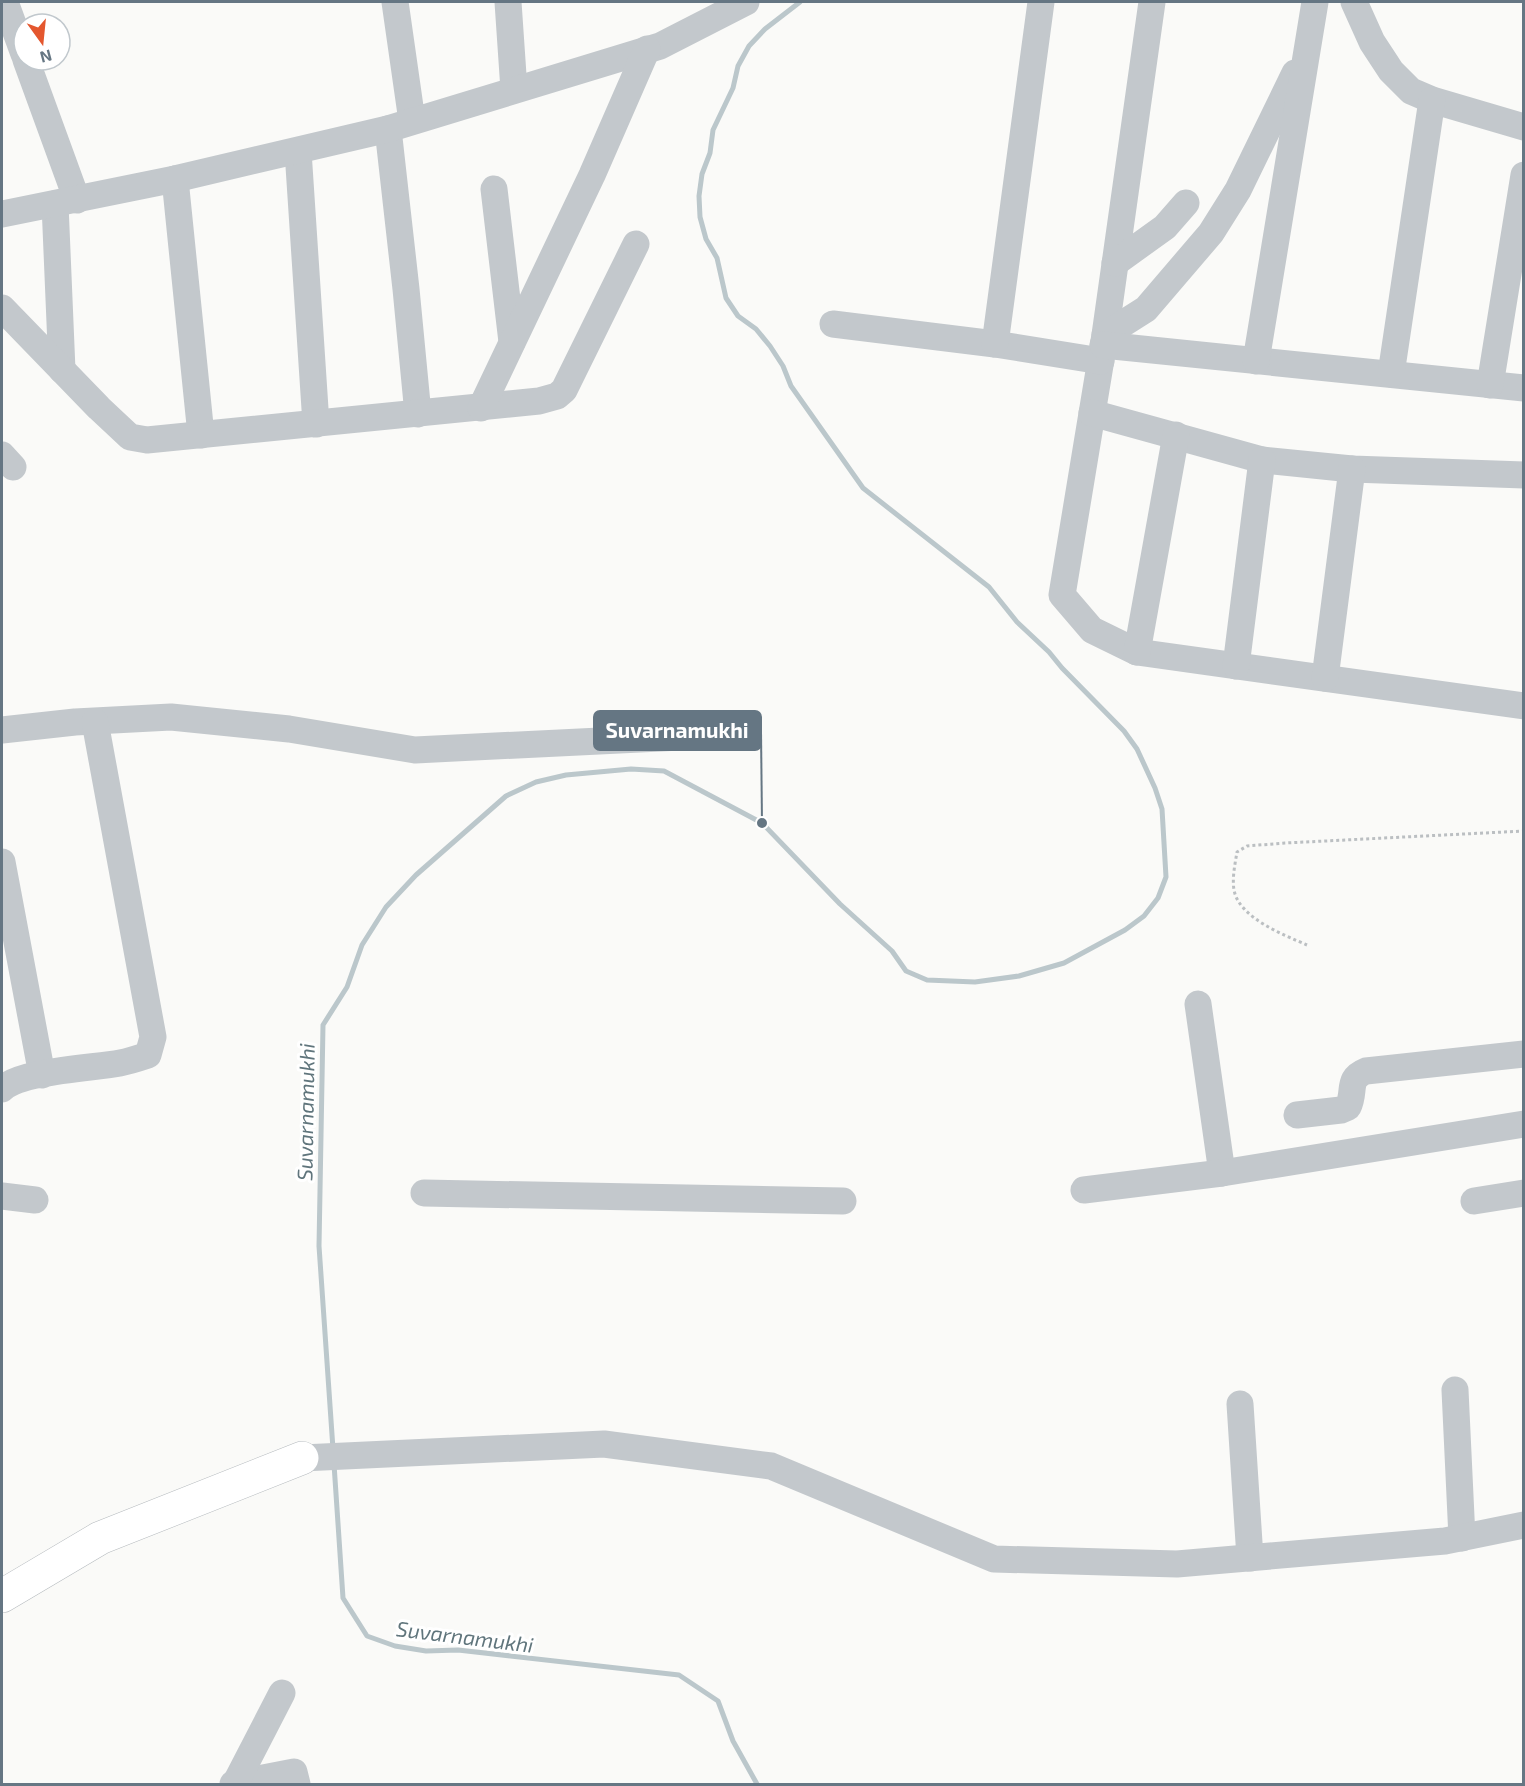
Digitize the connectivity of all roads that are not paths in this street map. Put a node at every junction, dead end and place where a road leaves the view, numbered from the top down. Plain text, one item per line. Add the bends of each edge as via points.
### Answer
1 (5, 2) edge
2 (395, 2) edge
3 (508, 2) edge
4 (746, 2) edge
5 (1041, 2) edge
6 (1152, 2) edge
7 (1316, 2) edge
8 (1354, 2) edge
9 (12, 21) edge
10 (1308, 48) junction
11 (648, 50) junction
12 (29, 72) edge
13 (514, 90) junction
14 (1432, 100) junction
15 (400, 125) junction
16 (1524, 126) edge
17 (298, 152) junction
18 (1524, 175) edge
19 (175, 179) junction
20 (494, 189) dead end
21 (66, 202) junction
22 (1186, 203) dead end
23 (2, 214) edge
24 (636, 244) dead end
25 (1115, 263) junction
26 (2, 308) edge
27 (833, 324) dead end
28 (512, 342) junction
29 (995, 344) junction
30 (1103, 347) junction
31 (1256, 361) junction
32 (62, 370) junction
33 (1391, 374) junction
34 (1490, 385) junction
35 (1524, 388) edge
36 (481, 408) junction
37 (1092, 413) junction
38 (418, 414) junction
39 (316, 424) junction
40 (201, 435) junction
41 (1176, 435) junction
42 (1262, 460) junction
43 (1352, 469) junction
44 (1524, 475) edge
45 (1137, 652) junction
46 (1236, 666) junction
47 (1325, 678) junction
48 (1523, 699) edge
49 (94, 722) junction
50 (2, 730) edge
51 (742, 734) dead end
52 (2, 862) edge
53 (1198, 1004) dead end
54 (1524, 1054) edge
55 (42, 1075) junction
56 (2, 1089) edge
57 (1297, 1115) dead end
58 (1524, 1124) edge
59 (1222, 1173) junction
60 (1084, 1190) dead end
61 (424, 1193) dead end
62 (1524, 1193) edge
63 (2, 1196) edge
64 (36, 1200) dead end
65 (843, 1201) dead end
66 (1474, 1201) dead end
67 (1455, 1390) dead end
68 (1240, 1404) dead end
69 (302, 1458) joint
70 (1524, 1525) edge
71 (1462, 1538) junction
72 (1250, 1558) junction
73 (2, 1596) edge
74 (282, 1693) dead end
75 (235, 1784) edge
76 (297, 1785) edge

1 - 9 street
2 - 15 street
3 - 13 street
4 - 11 street
5 - 29 street
6 - 25 street
7 - 10 street
8 - 14 street via 1390,71 1411,91
10 - 30 street via 1243,181 1211,232 1146,309
10 - 31 street
11 - 13 street
11 - 28 street
12 - 21 street
13 - 15 street
14 - 16 street
14 - 33 street
15 - 17 street
15 - 38 street via 404,267
17 - 19 street
17 - 39 street
18 - 34 street
19 - 21 street
19 - 40 street
20 - 28 street
21 - 23 street
21 - 32 street
22 - 25 street via 1165,227
24 - 36 street via 564,390 539,401
25 - 30 street
26 - 32 street
27 - 29 street
28 - 36 street
29 - 30 street
30 - 31 street
30 - 37 street
31 - 33 street
32 - 40 street via 130,436 147,440
33 - 34 street
34 - 35 street
36 - 38 street
37 - 41 street
37 - 45 street via 1062,595 1092,630
38 - 39 street
39 - 40 street
41 - 42 street
41 - 45 street
42 - 43 street
42 - 46 street
43 - 44 street
43 - 47 street
45 - 46 street
46 - 47 street
47 - 48 street
49 - 50 street
49 - 51 street via 171,717 290,729 415,750
49 - 55 street via 153,1037 148,1055 122,1063
52 - 55 street
53 - 59 street
54 - 57 street via 1366,1071 1353,1081 1348,1107
55 - 56 street via 8,1082
58 - 59 street
59 - 60 street
61 - 65 street
62 - 66 street
63 - 64 street
67 - 71 street
68 - 72 street
69 - 72 street via 604,1444 771,1466 994,1559 1177,1564
69 - 73 main road via 100,1538
70 - 71 street
71 - 72 street
74 - 75 street
75 - 76 street via 294,1772

